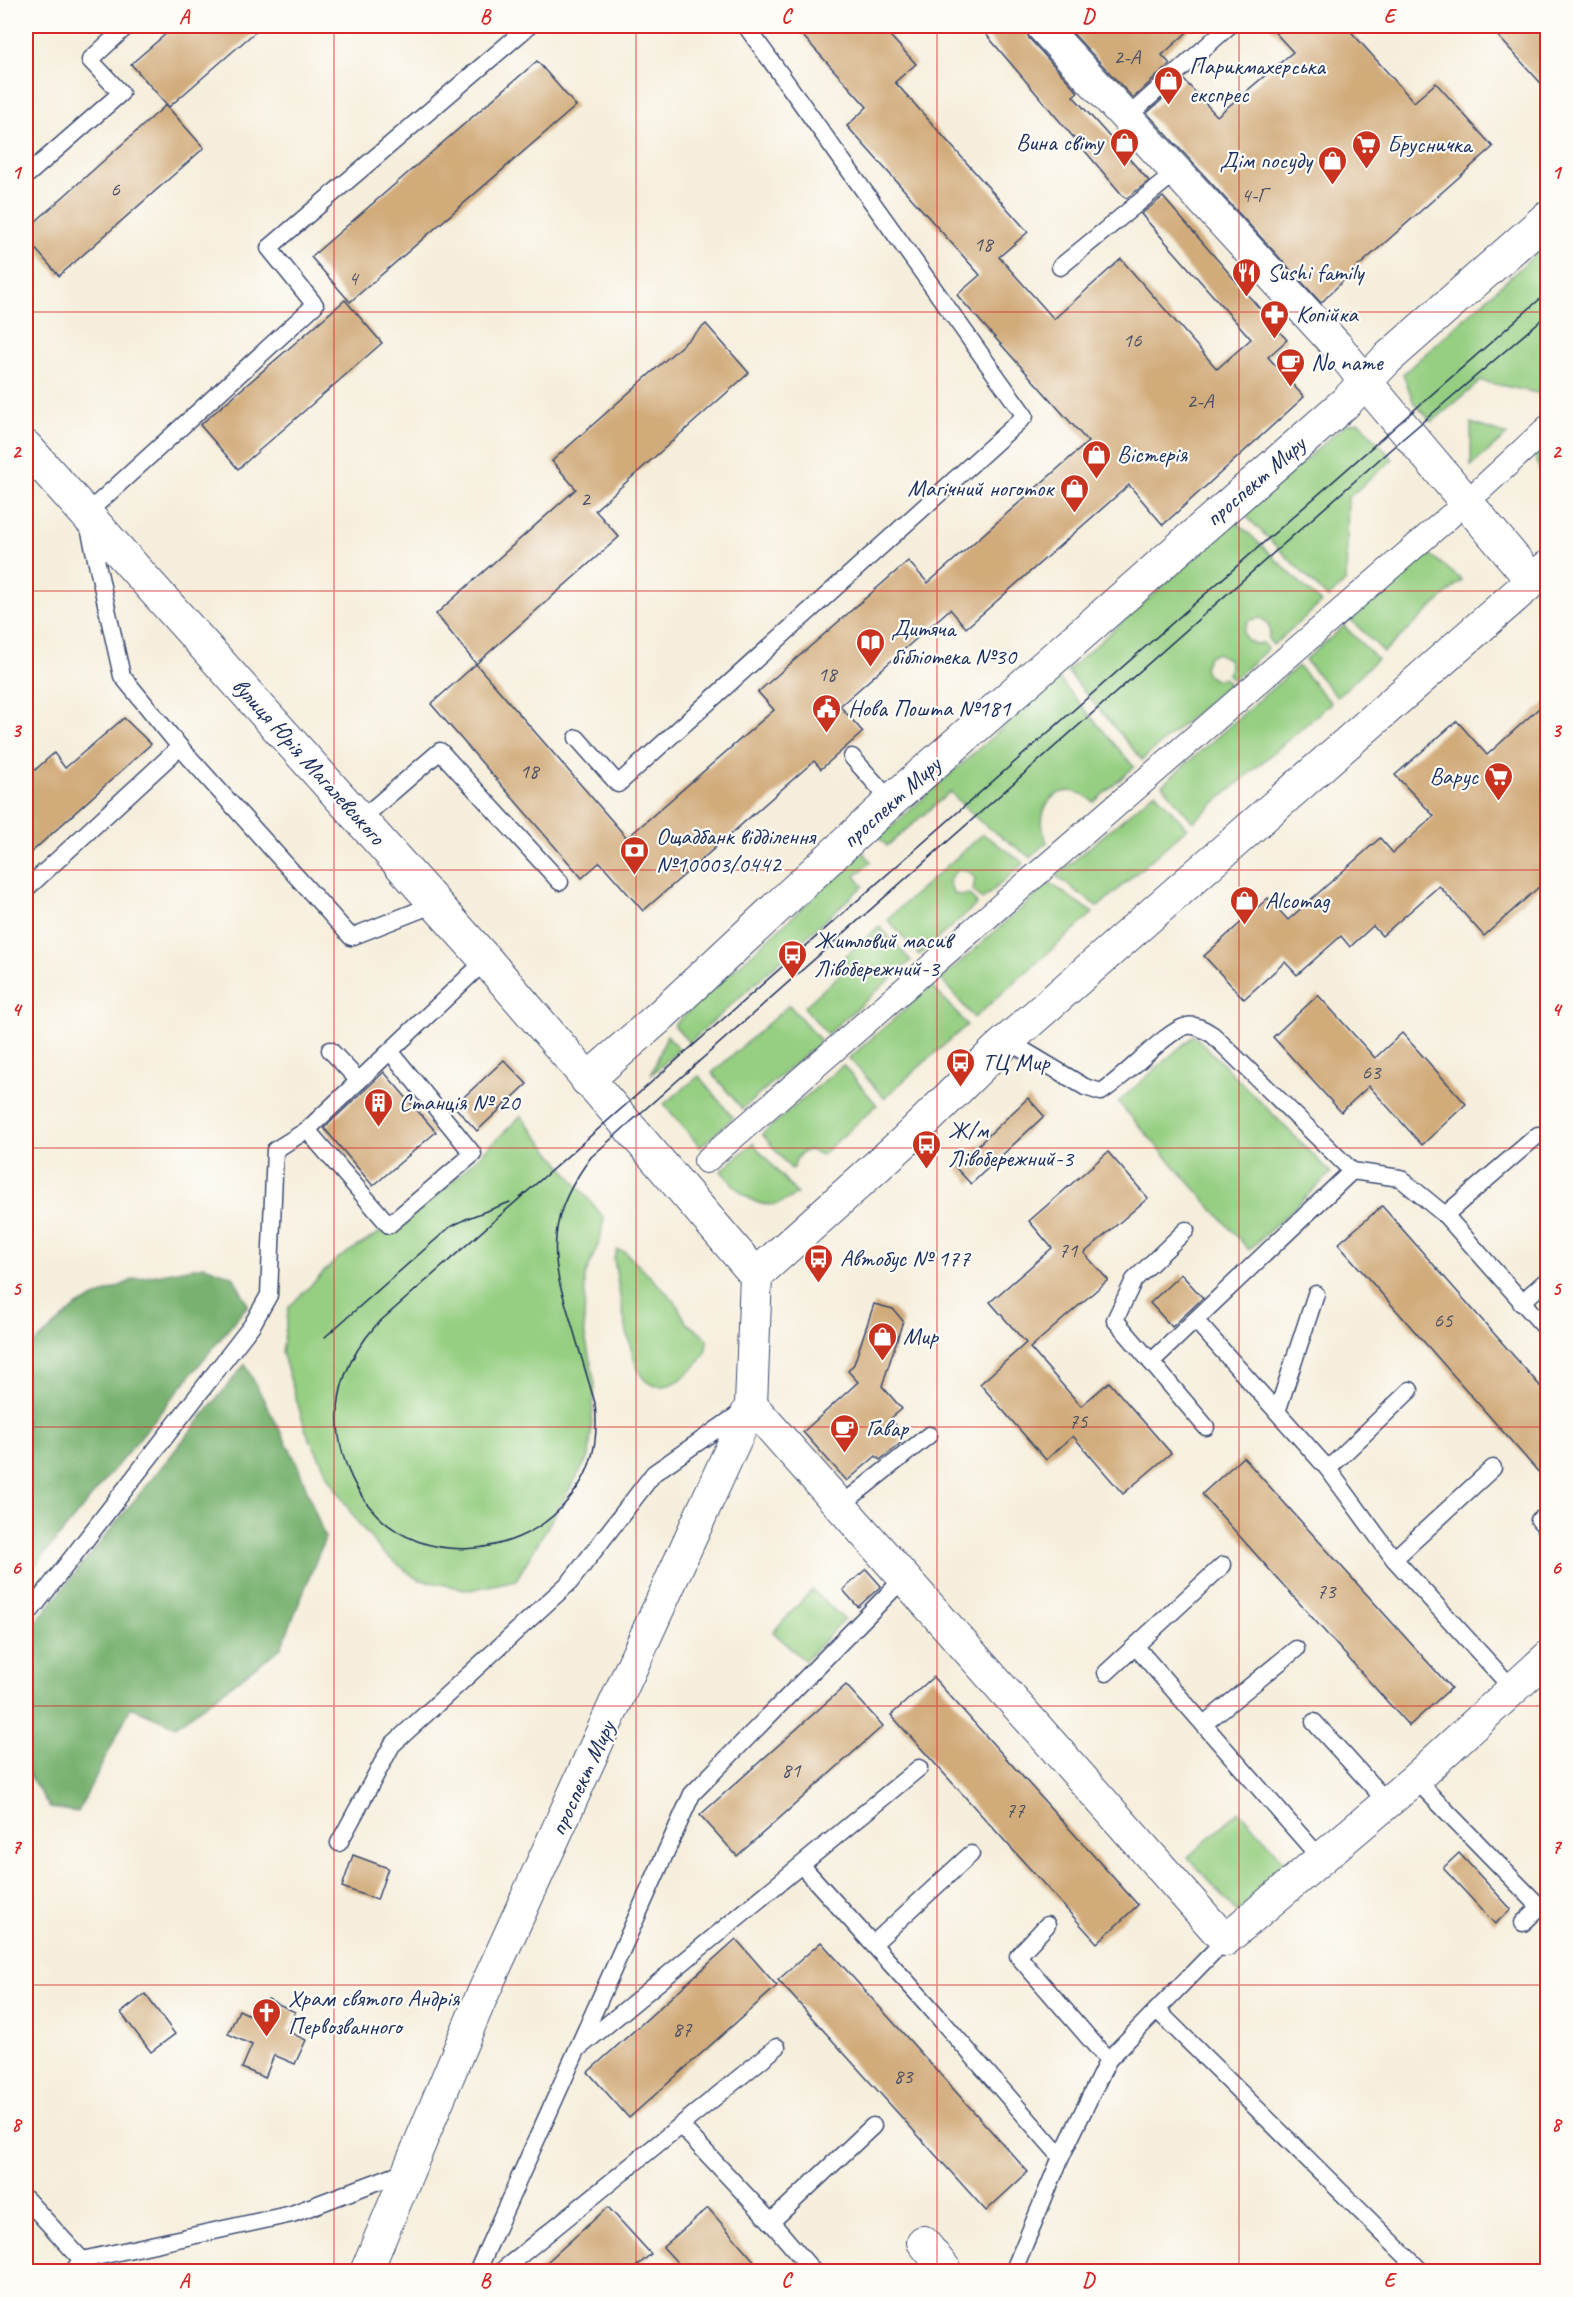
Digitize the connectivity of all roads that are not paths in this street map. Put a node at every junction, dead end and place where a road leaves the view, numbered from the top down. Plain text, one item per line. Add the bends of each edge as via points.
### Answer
1 (127, 26) edge
2 (529, 26) edge
3 (746, 26) edge
4 (1042, 26) edge
5 (1229, 26) edge
6 (1126, 118) junction
7 (1181, 175) junction
8 (26, 176) edge
9 (1548, 217) edge
10 (1060, 267) dead end
11 (1366, 383) junction
12 (1548, 427) edge
13 (26, 447) edge
14 (1481, 489) dead end
15 (86, 514) junction
16 (1450, 516) dead end
17 (1540, 573) edge
18 (577, 738) dead end
19 (180, 747) junction
20 (852, 757) dead end
21 (891, 801) junction
22 (361, 819) junction
23 (560, 882) dead end
24 (26, 889) edge
25 (435, 904) junction
26 (486, 960) junction
27 (1008, 1041) junction
28 (330, 1050) dead end
29 (390, 1051) junction
30 (587, 1080) junction
31 (359, 1081) junction
32 (308, 1130) junction
33 (1538, 1135) dead end
34 (705, 1161) dead end
35 (1352, 1171) junction
36 (1445, 1215) junction
37 (1186, 1230) dead end
38 (756, 1275) junction
39 (1548, 1279) edge
40 (1316, 1294) dead end
41 (1521, 1303) junction
42 (1196, 1321) junction
43 (1548, 1331) edge
44 (1151, 1362) junction
45 (1410, 1390) dead end
46 (751, 1405) junction
47 (1277, 1412) junction
48 (1206, 1427) dead end
49 (929, 1435) dead end
50 (1493, 1468) dead end
51 (1328, 1469) junction
52 (840, 1506) junction
53 (1394, 1559) junction
54 (1223, 1565) dead end
55 (904, 1577) junction
56 (26, 1617) edge
57 (1136, 1647) junction
58 (1296, 1649) dead end
59 (1548, 1658) edge
60 (1106, 1673) dead end
61 (1512, 1688) junction
62 (1314, 1722) dead end
63 (1204, 1724) junction
64 (919, 1767) dead end
65 (1415, 1779) junction
66 (1387, 1802) junction
67 (339, 1843) dead end
68 (972, 1854) dead end
69 (1321, 1859) junction
70 (802, 1866) junction
71 (1544, 1911) edge
72 (1523, 1923) dead end
73 (1047, 1925) dead end
74 (1225, 1940) junction
75 (873, 1944) junction
76 (1157, 2010) junction
77 (777, 2047) dead end
78 (576, 2050) junction
79 (1108, 2061) junction
80 (681, 2126) junction
81 (873, 2126) dead end
82 (1061, 2157) junction
83 (409, 2170) junction
84 (26, 2199) edge
85 (771, 2222) junction
86 (923, 2242) dead end
87 (77, 2266) edge
88 (366, 2271) edge
89 (477, 2271) edge
90 (500, 2271) edge
91 (814, 2271) edge
92 (947, 2271) edge
93 (1013, 2271) edge
94 (1422, 2271) edge

1 - 8 lane via 90,60 121,93
2 - 15 lane via 269,248 315,305
3 - 18 lane via 1025,416 618,784
4 - 6 street
5 - 6 lane
6 - 7 street
7 - 10 lane via 1165,182
7 - 11 street
9 - 11 street, проспект Миру via 1388,358
11 - 17 street
11 - 21 street, проспект Миру
12 - 14 street
13 - 15 street, вулиця Юрія Магалевського
15 - 19 lane via 122,676
15 - 22 street, вулиця Юрія Магалевського
16 - 34 street
17 - 27 street
19 - 24 lane
19 - 25 lane via 351,936
20 - 21 lane
21 - 30 street, проспект Миру
22 - 23 lane via 440,751
22 - 25 street, вулиця Юрія Магалевського
25 - 26 street, вулиця Юрія Магалевського
26 - 29 lane
26 - 30 street, вулиця Юрія Магалевського
27 - 35 lane via 1085,1087 1101,1092 1174,1032 1188,1026 1198,1027 1213,1035
27 - 38 street via 905,1141
28 - 31 lane
29 - 31 lane
29 - 32 lane via 473,1154 389,1225
30 - 38 street
31 - 32 lane
32 - 56 lane via 275,1150 269,1295 252,1325
33 - 36 lane
35 - 36 lane via 1400,1178
35 - 42 lane
36 - 41 lane
37 - 44 lane via 1134,1281 1115,1320
38 - 46 street, проспект Миру
39 - 41 lane
40 - 47 lane
41 - 43 lane
42 - 44 lane
42 - 47 lane
44 - 48 lane
45 - 51 lane
46 - 52 street
46 - 67 lane via 654,1473 570,1582 392,1745
46 - 83 street, проспект Миру via 480,2000
47 - 51 lane
49 - 52 lane
50 - 53 lane
51 - 53 lane
52 - 55 street
53 - 61 lane
54 - 57 lane
55 - 74 street
55 - 78 lane via 692,1794
57 - 60 lane
57 - 63 lane
58 - 63 lane
59 - 61 street
61 - 65 street
62 - 66 lane
63 - 69 lane
64 - 70 lane
65 - 66 street
65 - 71 lane
66 - 69 street
68 - 75 lane
69 - 74 street
70 - 75 lane
70 - 78 lane
71 - 72 lane
73 - 79 lane via 1018,1956
74 - 76 lane
75 - 82 lane
76 - 79 lane
76 - 94 lane
77 - 80 lane
78 - 89 lane
79 - 82 lane
80 - 85 lane
80 - 90 lane
81 - 85 lane
82 - 93 lane
83 - 87 lane via 292,2214
83 - 88 street, проспект Миру
84 - 87 lane
85 - 91 lane
86 - 92 street

